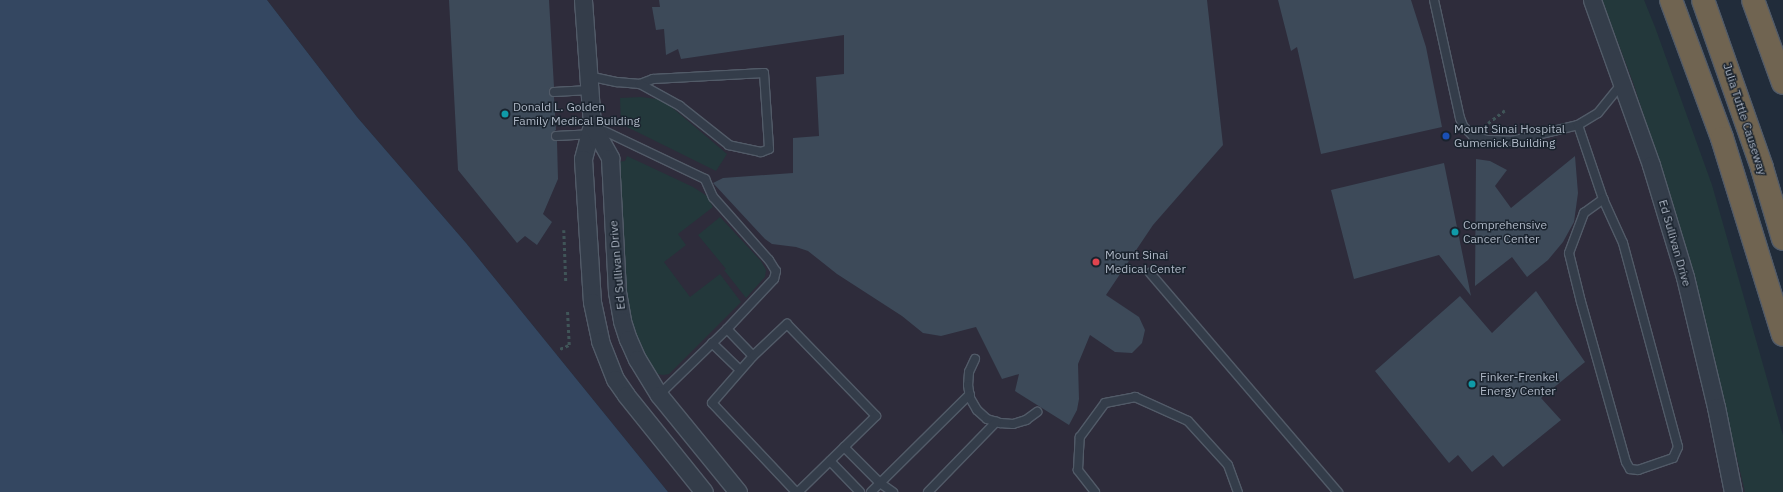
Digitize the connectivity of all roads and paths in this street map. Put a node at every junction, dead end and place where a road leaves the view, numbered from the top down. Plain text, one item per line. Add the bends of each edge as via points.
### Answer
1 (583, 0) edge
2 (1434, 0) edge
3 (1592, 0) edge
4 (1671, 0) edge
5 (1703, 0) edge
6 (1753, 0) edge
7 (589, 83) junction
8 (1622, 83) junction
9 (1783, 83) edge
10 (640, 84) junction
11 (554, 92) dead end
12 (1505, 110) dead end
13 (1488, 123) dead end
14 (1578, 125) junction
15 (591, 129) junction
16 (556, 136) dead end
17 (1603, 199) junction
18 (564, 230) dead end
19 (1783, 239) edge
20 (616, 271) junction
21 (1150, 273) dead end
22 (566, 283) dead end
23 (591, 288) junction
24 (567, 310) dead end
25 (727, 329) junction
26 (1783, 335) edge
27 (712, 343) junction
28 (560, 349) dead end
29 (753, 356) junction
30 (975, 359) dead end
31 (740, 370) junction
32 (970, 394) junction
33 (659, 395) junction
34 (1037, 412) dead end
35 (996, 422) junction
36 (651, 427) junction
37 (844, 447) junction
38 (830, 461) junction
39 (880, 482) junction
40 (704, 492) edge
41 (738, 492) edge
42 (797, 492) edge
43 (860, 492) edge
44 (871, 492) edge
45 (893, 492) edge
46 (928, 492) edge
47 (1095, 492) edge
48 (1238, 492) edge
49 (1338, 492) edge
50 (1733, 492) edge

1 - 7 street, Ed Sullivan Drive
2 - 14 lane via 1460,118 1468,132 1479,138 1512,141
3 - 8 street, Ed Sullivan Drive
4 - 26 highway via 1722,138
5 - 19 highway, Julia Tuttle Causeway
6 - 9 highway
7 - 10 lane
7 - 11 lane
7 - 15 street, Ed Sullivan Drive
8 - 14 lane via 1598,113
8 - 50 street, Ed Sullivan Drive via 1651,165 1685,277
10 - 10 lane via 653,79 764,73 769,149 762,152 729,145 680,106
12 - 13 path
14 - 17 lane
15 - 16 lane
15 - 20 street, Ed Sullivan Drive via 610,158
15 - 23 street, Ed Sullivan Drive via 583,159
15 - 25 lane via 705,179 713,197 769,260 776,271 774,279
17 - 17 lane via 1623,243 1678,447 1673,458 1638,470 1630,469 1626,462 1569,253 1584,214
18 - 22 path
20 - 23 street
20 - 33 street, Ed Sullivan Drive via 618,304 628,339
21 - 49 lane
23 - 36 street, Ed Sullivan Drive via 595,322 607,362 626,395
24 - 28 path via 569,345
25 - 27 lane
25 - 29 lane
27 - 31 lane
27 - 33 lane
29 - 31 lane
29 - 37 lane via 787,324 876,416
30 - 32 lane via 969,372
31 - 42 lane via 712,404
32 - 35 lane via 977,410
32 - 39 lane
33 - 36 street via 652,412
33 - 41 street, Ed Sullivan Drive
34 - 35 lane via 1026,420 1014,424
35 - 46 lane
36 - 40 street, Ed Sullivan Drive
37 - 38 lane
37 - 39 lane
38 - 42 lane
38 - 43 lane
39 - 44 lane
39 - 45 lane
47 - 48 lane via 1078,470 1080,437 1105,403 1134,397 1188,421 1228,465

